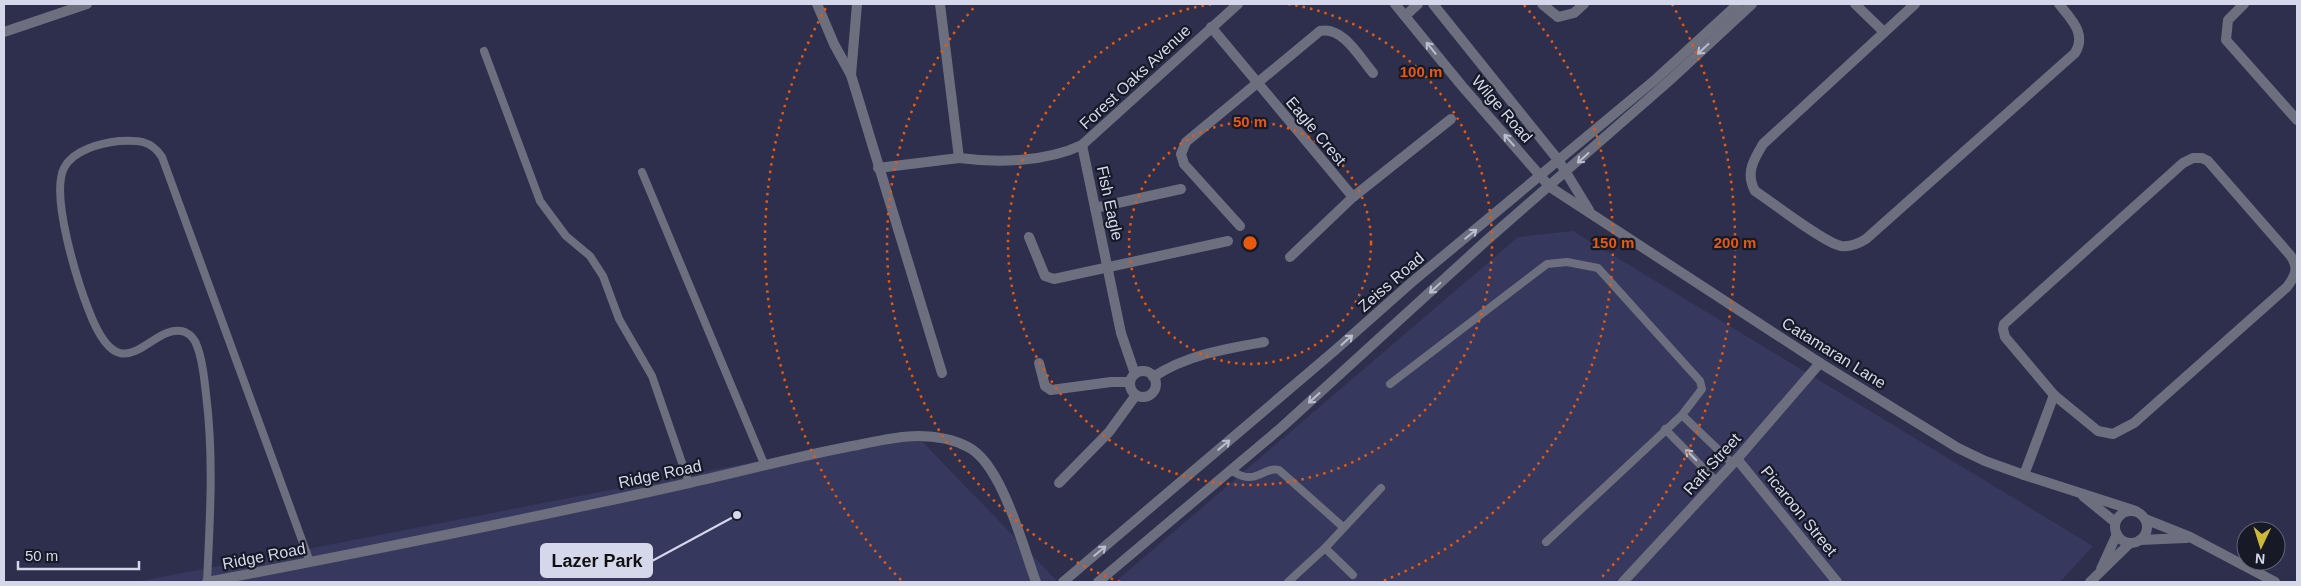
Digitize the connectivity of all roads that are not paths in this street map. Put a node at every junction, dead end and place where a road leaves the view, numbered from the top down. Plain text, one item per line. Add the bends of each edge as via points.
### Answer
1 (86, 4) edge
2 (817, 4) edge
3 (857, 4) edge
4 (940, 4) edge
5 (1238, 4) edge
6 (1395, 4) edge
7 (1418, 4) edge
8 (1433, 4) edge
9 (1542, 4) edge
10 (1584, 4) edge
11 (1738, 4) edge
12 (1752, 4) edge
13 (1855, 4) edge
14 (1915, 4) edge
15 (2058, 4) edge
16 (2244, 4) edge
17 (1405, 16) junction
18 (1211, 27) junction
19 (4, 32) edge
20 (1884, 32) junction
21 (484, 51) dead end
22 (1374, 73) dead end
23 (851, 74) junction
24 (1256, 83) junction
25 (1451, 120) dead end
26 (2297, 120) edge
27 (1082, 144) junction
28 (959, 158) junction
29 (1558, 161) junction
30 (878, 168) junction
31 (642, 172) dead end
32 (1566, 173) junction
33 (1540, 177) junction
34 (1550, 187) junction
35 (1181, 189) dead end
36 (1353, 197) junction
37 (1095, 208) junction
38 (1590, 213) junction
39 (1240, 226) dead end
40 (1029, 237) dead end
41 (1228, 241) dead end
42 (1290, 257) dead end
43 (1108, 267) junction
44 (1264, 342) dead end
45 (1039, 363) dead end
46 (1820, 363) junction
47 (942, 373) dead end
48 (1153, 377) junction
49 (1133, 378) junction
50 (1390, 384) dead end
51 (1136, 395) junction
52 (2054, 395) junction
53 (1682, 415) junction
54 (1666, 429) junction
55 (1735, 462) junction
56 (764, 466) junction
57 (1230, 470) junction
58 (2024, 475) junction
59 (1716, 481) junction
60 (689, 483) junction
61 (1059, 483) dead end
62 (1381, 488) dead end
63 (2076, 491) junction
64 (2136, 511) junction
65 (2145, 519) junction
66 (2115, 522) junction
67 (1343, 527) junction
68 (2117, 534) junction
69 (2190, 537) junction
70 (1546, 542) dead end
71 (2135, 542) junction
72 (1325, 548) junction
73 (310, 562) junction
74 (2098, 574) junction
75 (1353, 575) dead end
76 (207, 582) edge
77 (1036, 582) edge
78 (1063, 582) edge
79 (1098, 582) edge
80 (1288, 582) edge
81 (1623, 582) edge
82 (1838, 582) edge
83 (2090, 582) edge
84 (2275, 582) edge

1 - 19 street
2 - 23 street
3 - 23 street
4 - 28 street
5 - 18 street, Forest Oaks Avenue
6 - 17 street, Wilge Road
7 - 17 street
8 - 29 street, Wilge Road
9 - 10 street via 1558,17 1574,13
11 - 29 street, Zeiss Road via 1656,80
12 -> 32 street, Zeiss Road
13 - 20 street
14 - 20 street
15 - 20 street via 2078,28 2080,46 2075,53 1866,239 1858,244 1832,244 1755,191 1750,172 1763,144
16 - 26 street via 2228,20 2226,40
33 -> 17 street, Wilge Road
18 - 24 street, Eagle Crest
18 - 27 street, Forest Oaks Avenue
21 - 60 lane via 540,201 566,236 590,256 603,276 619,319 652,376
22 - 24 street via 1340,34 1328,29 1320,31
23 - 30 street
24 - 36 street, Eagle Crest
24 - 39 street via 1186,142 1181,154 1184,164
25 - 36 street
27 - 28 street, Forest Oaks Avenue via 1062,153 1003,161
27 - 37 street, Fish Eagle
28 - 30 street, Forest Oaks Avenue
29 - 32 street, Wilge Road
29 - 33 street, Zeiss Road
30 - 47 street
31 - 56 lane
32 - 34 street, Zeiss Road
32 - 38 street, Catamaran Lane
33 - 34 street, Wilge Road
78 -> 33 street, Zeiss Road via 1412,282
34 - 38 street, Catamaran Lane
34 -> 57 street, Zeiss Road
35 - 37 street
36 - 42 street
37 - 43 street, Fish Eagle
38 - 46 street, Catamaran Lane
40 - 43 street, Fish Eagle via 1045,276 1054,279
41 - 43 street, Fish Eagle
43 - 49 street, Fish Eagle
44 - 48 street via 1220,349 1177,363
45 - 49 street via 1045,386 1051,390
46 - 55 street, Raft Street
46 - 58 street, Catamaran Lane via 1958,448
48 - 49 street via 1145,372
48 - 51 street via 1155,387 1150,395
49 - 51 street via 1130,387
50 - 53 lane via 1547,264 1567,262 1598,268 1700,381 1702,389
51 - 61 street via 1109,432
52 - 52 street via 2004,337 2004,324 2183,163 2193,158 2208,161 2290,254 2296,268 2292,280 2125,430 2114,434 2098,431
52 - 58 street
53 - 54 lane
53 - 55 lane
59 -> 54 lane
54 - 70 lane
55 - 59 street, Raft Street
55 - 82 street, Picaroon Street
56 - 60 street, Ridge Road
56 - 77 street, Ridge Road via 838,448 917,436 937,437 970,448 993,471
57 - 67 lane via 1252,478 1279,470
57 - 79 street, Zeiss Road
58 - 63 street, Catamaran Lane
59 - 81 street, Raft Street
60 - 73 street, Ridge Road
62 - 67 lane
63 - 64 street, Catamaran Lane
63 - 66 street, Catamaran Lane
64 - 65 street
64 - 66 street via 2123,512
65 - 69 street
65 - 71 street via 2146,532
66 - 68 street
67 - 72 lane
68 - 71 street via 2122,540
68 - 74 street
69 - 71 street
69 - 84 street
71 - 74 street
72 - 75 lane
72 - 80 lane
73 - 76 street, Ridge Road
73 - 76 lane via 162,157 152,145 144,142 115,142 76,155 66,164 60,183 63,217 88,310 109,347 131,353 163,334 178,331 191,336 197,344 204,372 212,448
74 - 83 street

